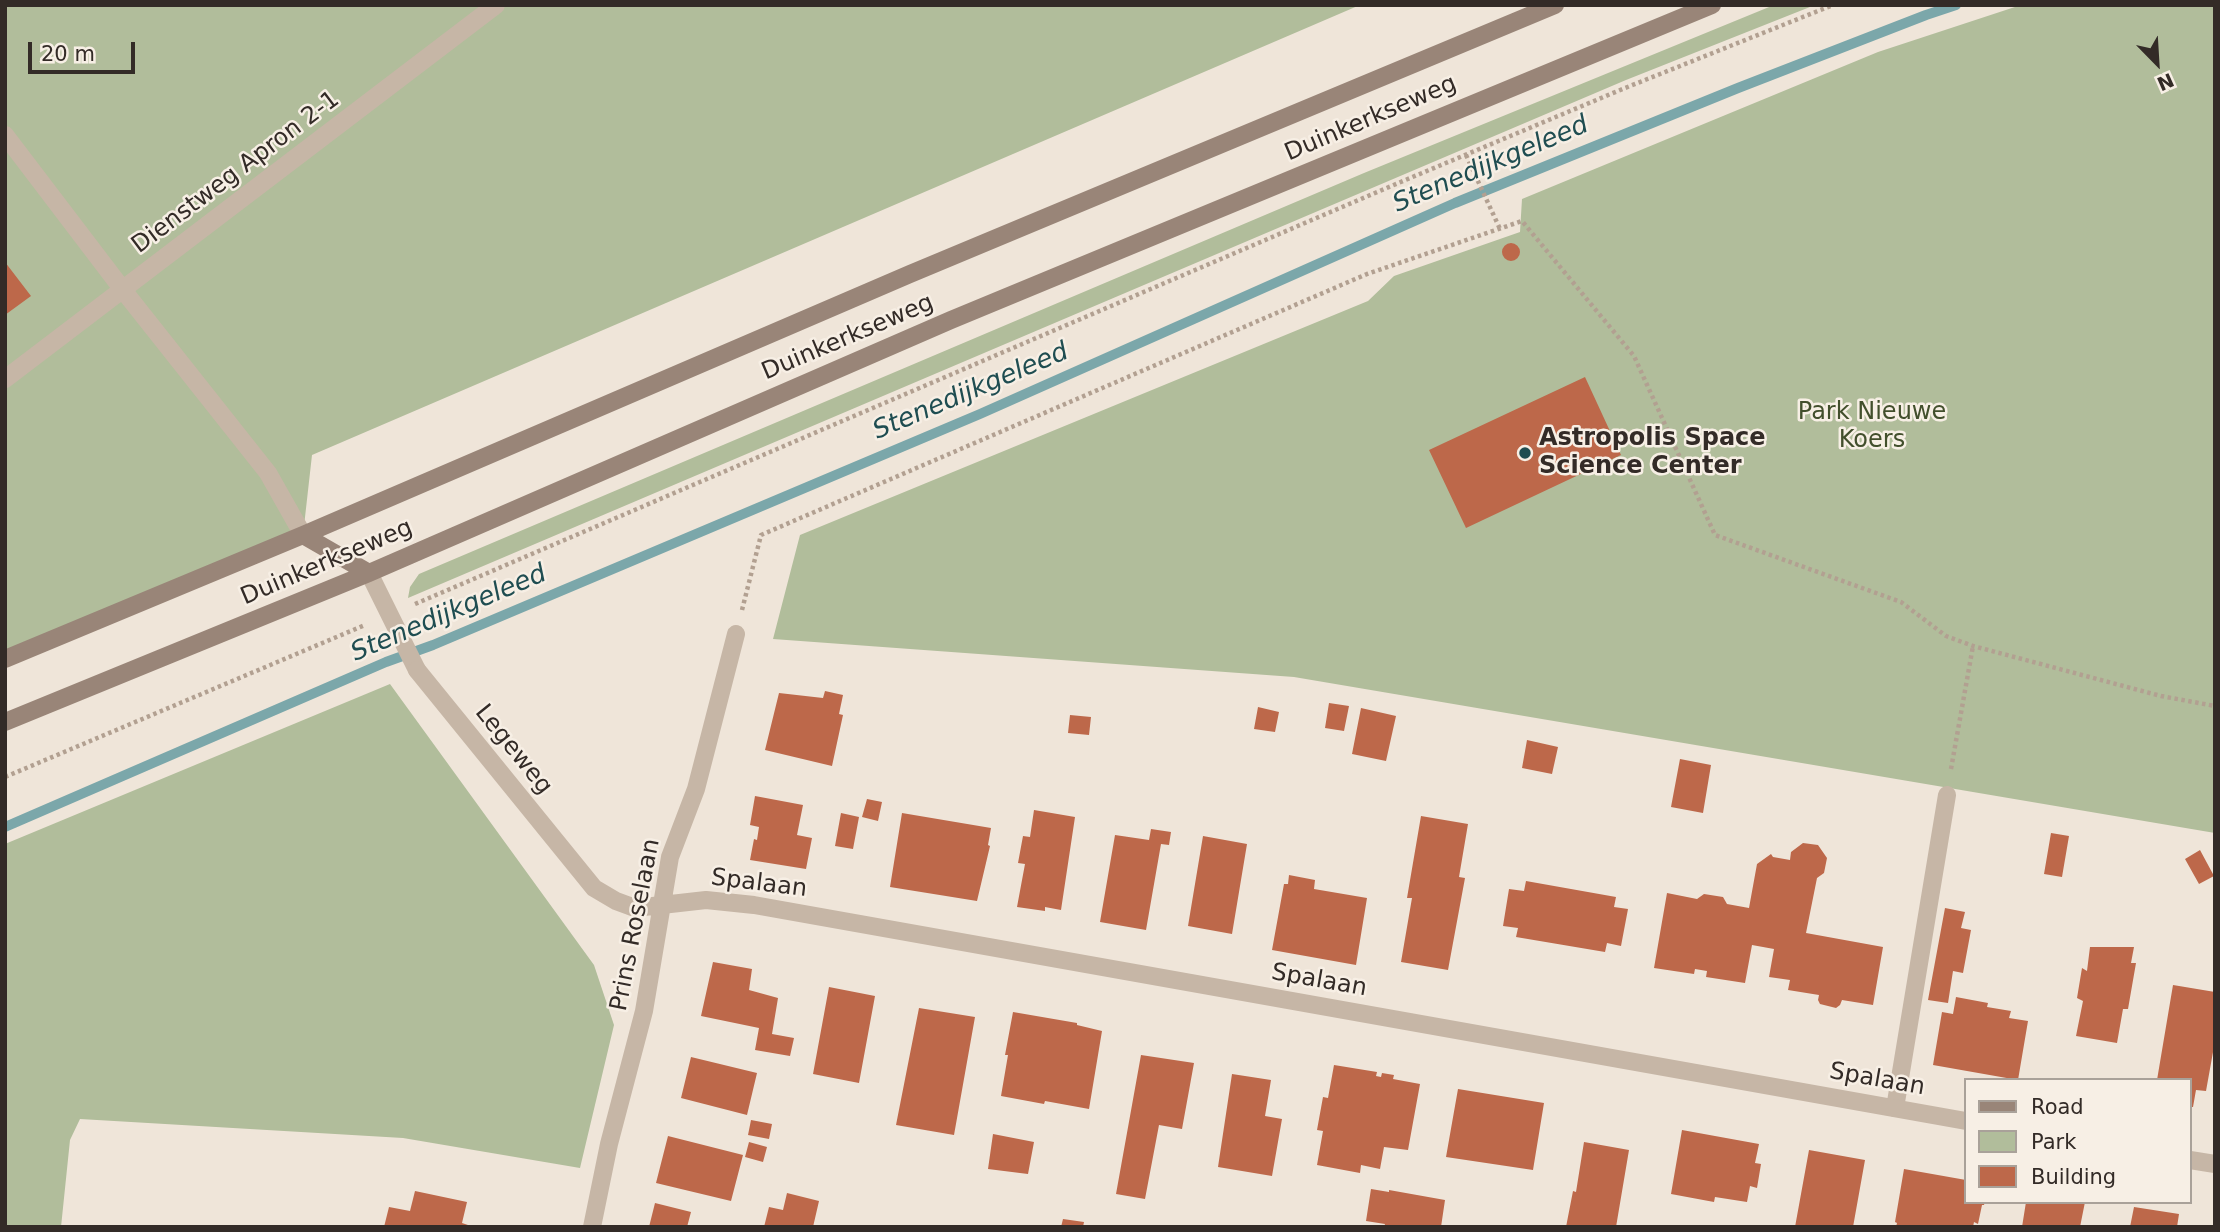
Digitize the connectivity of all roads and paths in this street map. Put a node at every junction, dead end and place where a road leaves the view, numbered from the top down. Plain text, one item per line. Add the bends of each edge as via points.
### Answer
1 (496, 5) edge
2 (1555, 5) edge
3 (1712, 5) edge
4 (1833, 5) edge
5 (5, 135) edge
6 (1466, 155) junction
7 (1500, 229) junction
8 (123, 290) junction
9 (5, 379) edge
10 (303, 535) junction
11 (369, 573) junction
12 (391, 620) junction
13 (736, 634) joint
14 (1973, 646) junction
15 (5, 659) edge
16 (2215, 705) edge
17 (5, 722) edge
18 (5, 778) edge
19 (1947, 795) joint
20 (662, 906) junction
21 (1895, 1108) junction
22 (1965, 1121) edge
23 (2192, 1160) edge
24 (2215, 1164) edge
25 (592, 1227) edge

1 - 8 street, Dienstweg Apron 2-1
2 - 10 main road, Duinkerkseweg
3 - 11 main road, Duinkerkseweg via 964,315
4 - 6 path
5 - 8 street
6 - 7 path
6 - 12 path
7 - 13 path via 1367,274 761,535
7 - 14 path via 1522,221 1634,356 1715,535 1901,602 1946,636
8 - 9 street, Dienstweg Apron 2-1
8 - 10 street via 268,473
10 - 11 main road
10 - 15 main road, Duinkerkseweg
11 - 12 street, Legeweg
11 - 17 main road, Duinkerkseweg
12 - 18 path
12 - 20 street, Legeweg via 416,670 593,888 635,908
13 - 20 street, Prins Roselaan via 696,789 670,857
14 - 16 path via 2161,696
14 - 19 path
19 - 21 street
20 - 21 street, Spalaan via 706,900 754,905
20 - 25 street, Prins Roselaan via 644,1011
21 - 22 street, Spalaan
23 - 24 street

